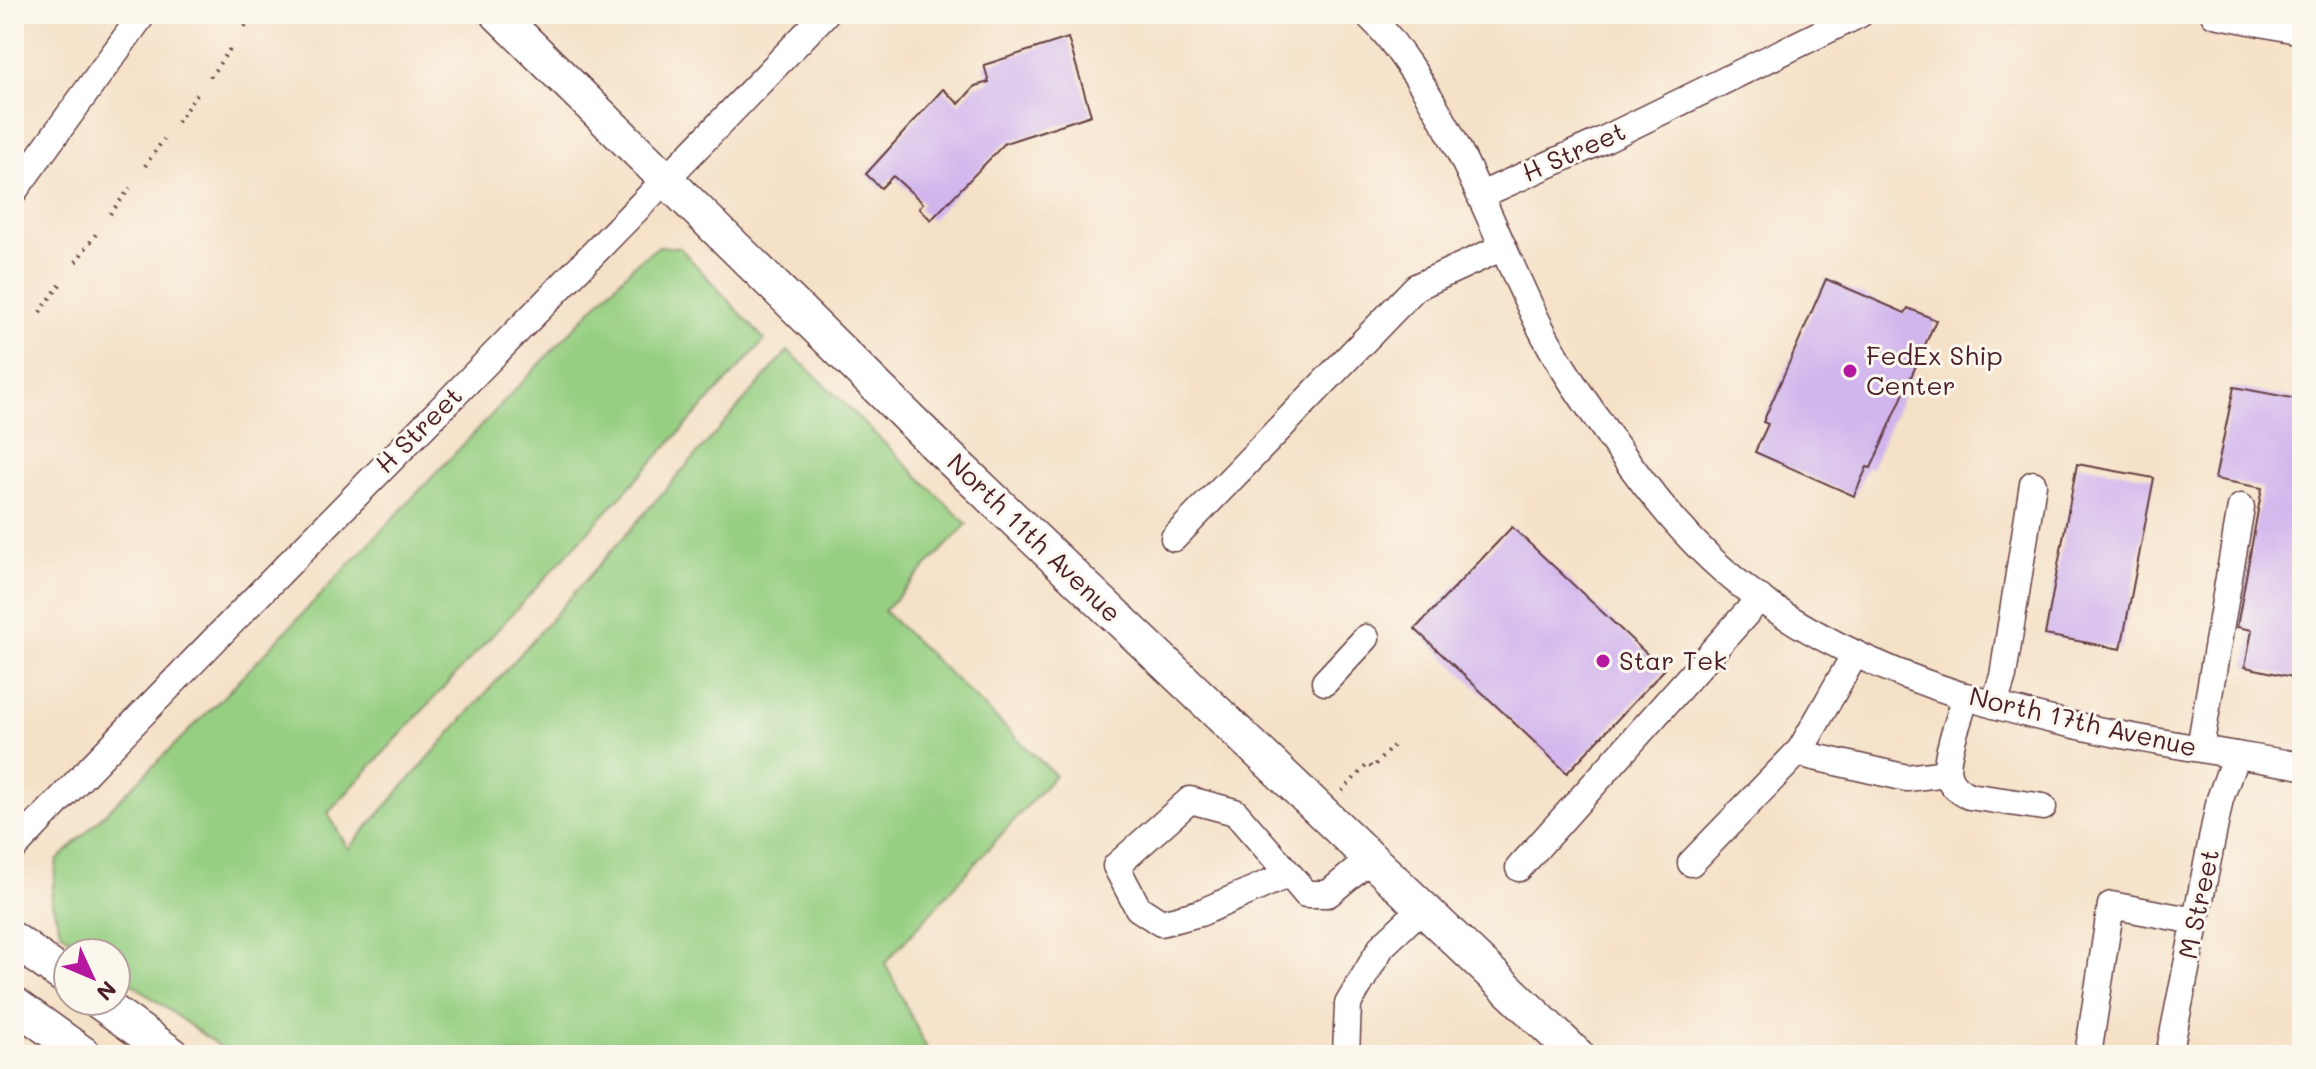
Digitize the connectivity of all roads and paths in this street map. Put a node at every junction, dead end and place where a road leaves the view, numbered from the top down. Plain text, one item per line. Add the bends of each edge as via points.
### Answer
1 (143, 14) edge
2 (255, 14) edge
3 (498, 14) edge
4 (825, 14) edge
5 (1367, 14) edge
6 (1860, 14) edge
7 (2214, 14) edge
8 (245, 27) dead end
9 (2302, 31) edge
10 (232, 46) dead end
11 (210, 77) dead end
12 (198, 93) dead end
13 (177, 122) dead end
14 (164, 139) dead end
15 (145, 166) dead end
16 (667, 179) junction
17 (130, 188) dead end
18 (14, 191) edge
19 (1481, 195) junction
20 (110, 214) dead end
21 (96, 234) dead end
22 (1503, 247) junction
23 (76, 262) dead end
24 (62, 282) dead end
25 (40, 312) dead end
26 (28, 329) dead end
27 (14, 348) edge
28 (2033, 484) dead end
29 (2241, 507) dead end
30 (1174, 538) dead end
31 (1760, 598) junction
32 (1366, 638) dead end
33 (1855, 654) junction
34 (1325, 682) dead end
35 (1966, 696) junction
36 (1994, 705) junction
37 (1393, 746) dead end
38 (2200, 748) junction
39 (1801, 749) junction
40 (2236, 755) junction
41 (2302, 766) edge
42 (1947, 773) junction
43 (1342, 791) dead end
44 (2043, 807) dead end
45 (14, 848) edge
46 (1370, 859) junction
47 (1691, 863) dead end
48 (1519, 868) dead end
49 (1289, 874) junction
50 (1422, 908) junction
51 (2195, 921) junction
52 (14, 940) edge
53 (52, 967) edge
54 (14, 1004) edge
55 (120, 1017) edge
56 (85, 1055) edge
57 (173, 1055) edge
58 (1346, 1055) edge
59 (1577, 1055) edge
60 (2088, 1055) edge
61 (2169, 1055) edge

1 - 18 street
2 - 8 path
3 - 16 main road, North 11th Avenue
4 - 16 street, H Street
5 - 19 street via 1384,29 1421,83
6 - 19 street, H Street
7 - 9 street
10 - 11 path
12 - 13 path
14 - 15 path
16 - 45 street, H Street
16 - 46 main road, North 11th Avenue via 934,443
17 - 20 path
19 - 22 street, North 17th Avenue
21 - 23 path
22 - 30 street via 1416,287
22 - 31 street, North 17th Avenue via 1557,361 1645,487 1683,532
24 - 25 path
26 - 27 path
28 - 36 street
29 - 38 street
31 - 33 street, North 17th Avenue
31 - 48 street
32 - 34 street
33 - 35 street, North 17th Avenue
33 - 39 street
35 - 36 street, North 17th Avenue
35 - 42 street
36 - 38 street, North 17th Avenue
37 - 43 path
38 - 40 street, North 17th Avenue
39 - 42 street via 1810,756 1907,778
39 - 47 street
40 - 41 street, North 17th Avenue
40 - 51 street, M Street via 2220,799
42 - 44 street via 1958,791 1969,796
46 - 49 street via 1328,894 1306,894
46 - 50 main road, North 11th Avenue
49 - 49 street via 1200,913 1161,923 1138,908 1116,866 1190,800 1235,812
50 - 58 street via 1382,946 1348,1004
50 - 59 main road, North 11th Avenue
51 - 60 street via 2111,905
51 - 61 street, M Street
52 - 53 main road
54 - 56 main road
55 - 57 main road

